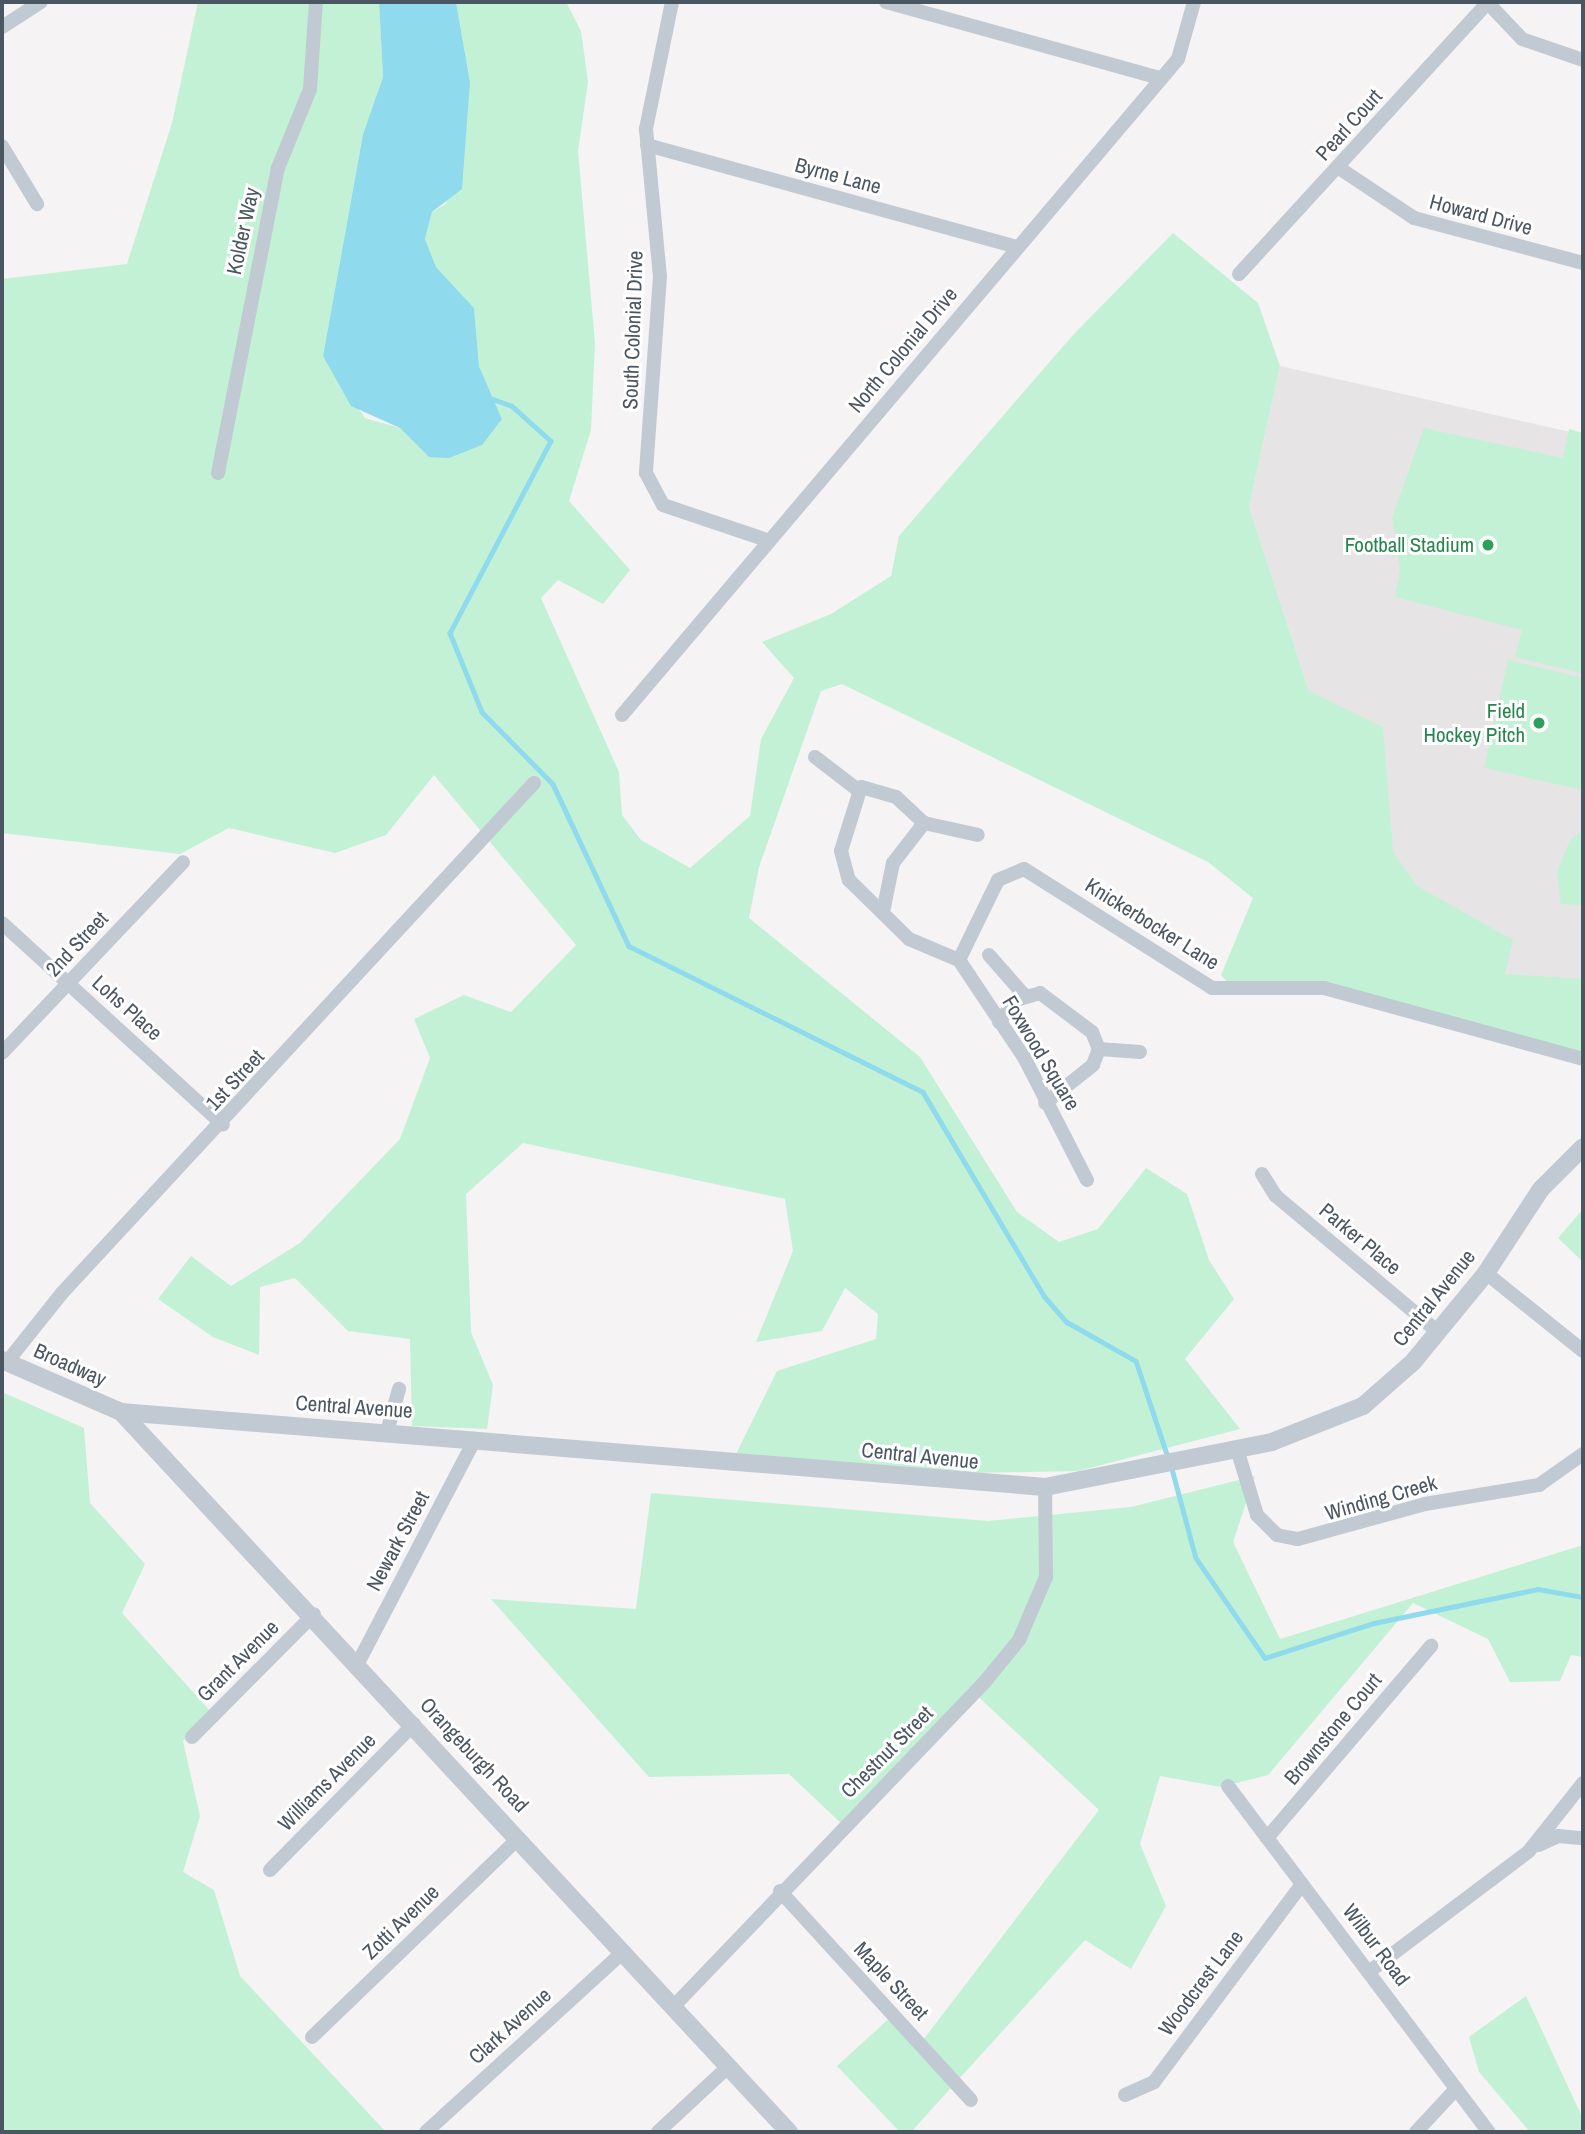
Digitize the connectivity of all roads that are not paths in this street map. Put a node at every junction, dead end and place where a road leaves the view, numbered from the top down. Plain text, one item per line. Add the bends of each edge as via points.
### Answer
1 (41, 2) edge
2 (316, 2) edge
3 (672, 2) edge
4 (886, 2) edge
5 (1194, 2) edge
6 (1487, 2) edge
7 (2, 27) edge
8 (1583, 60) edge
9 (1160, 78) junction
10 (647, 145) junction
11 (2, 146) edge
12 (1339, 168) junction
13 (37, 204) dead end
14 (1018, 247) junction
15 (1583, 263) edge
16 (1239, 274) dead end
17 (218, 473) dead end
18 (767, 540) junction
19 (622, 715) dead end
20 (815, 757) dead end
21 (534, 783) dead end
22 (858, 790) junction
23 (924, 823) junction
24 (978, 835) dead end
25 (183, 862) dead end
26 (883, 912) junction
27 (2, 923) edge
28 (989, 955) dead end
29 (959, 960) junction
30 (69, 984) junction
31 (1024, 995) junction
32 (999, 1022) junction
33 (1100, 1049) junction
34 (1140, 1052) dead end
35 (2, 1054) edge
36 (1583, 1059) edge
37 (1045, 1103) junction
38 (223, 1125) junction
39 (1583, 1147) edge
40 (1262, 1174) dead end
41 (1087, 1180) dead end
42 (1486, 1273) junction
43 (1438, 1332) junction
44 (1583, 1351) edge
45 (4, 1361) edge
46 (399, 1389) dead end
47 (121, 1412) junction
48 (387, 1432) junction
49 (475, 1439) junction
50 (1237, 1449) junction
51 (1583, 1454) edge
52 (1045, 1487) junction
53 (314, 1614) junction
54 (1431, 1646) dead end
55 (358, 1663) junction
56 (414, 1724) junction
57 (192, 1737) dead end
58 (1583, 1783) edge
59 (1228, 1786) dead end
60 (519, 1838) junction
61 (1267, 1838) junction
62 (1583, 1838) edge
63 (1529, 1851) junction
64 (270, 1870) dead end
65 (1302, 1884) junction
66 (779, 1891) junction
67 (624, 1951) junction
68 (1370, 1971) junction
69 (674, 2006) junction
70 (312, 2036) dead end
71 (729, 2066) junction
72 (1456, 2089) junction
73 (1125, 2095) dead end
74 (971, 2100) dead end
75 (426, 2132) edge
76 (658, 2132) edge
77 (789, 2132) edge
78 (1416, 2132) edge
79 (1489, 2132) edge

1 - 7 street
2 - 17 street, Kolder Way via 310,89 278,168
3 - 10 street, South Colonial Drive via 648,107
4 - 9 street
5 - 9 street, North Colonial Drive via 1186,42
6 - 8 street via 1522,39
6 - 12 street, Pearl Court
9 - 14 street, North Colonial Drive
10 - 14 street, Byrne Lane
10 - 18 street, South Colonial Drive via 660,276 648,485 674,511
11 - 13 street
12 - 15 street, Howard Drive via 1414,218
12 - 16 street, Pearl Court
14 - 18 street, North Colonial Drive
18 - 19 street, North Colonial Drive
20 - 22 street
21 - 38 street, 1st Street
22 - 23 street via 878,788 914,809
22 - 26 street via 841,851 842,868
23 - 24 street
23 - 26 street via 893,863
25 - 30 street, 2nd Street
26 - 29 street via 909,939
27 - 30 street, Lohs Place
28 - 31 street
29 - 32 street, Foxwood Square
29 - 36 street, Knickerbocker Lane via 998,880 1024,869 1212,988 1324,988
30 - 35 street, 2nd Street
30 - 38 street, Lohs Place
31 - 32 street
31 - 33 street via 1040,993 1061,1004 1093,1032
32 - 37 street, Foxwood Square
33 - 34 street
33 - 37 street via 1093,1065
37 - 41 street, Foxwood Square
38 - 45 street, 1st Street via 62,1293
39 - 42 street, Central Avenue via 1541,1189
40 - 43 street, Parker Place via 1276,1196
42 - 43 street, Central Avenue
42 - 44 street
43 - 50 street, Central Avenue via 1363,1406 1304,1434
45 - 47 street, Broadway
46 - 48 street
47 - 48 street, Central Avenue
47 - 53 street, Orangeburgh Road
48 - 49 street, Central Avenue
49 - 52 street, Central Avenue
49 - 55 street, Newark Street
50 - 51 street, Winding Creek via 1257,1516 1277,1535 1298,1539 1425,1504 1539,1485
50 - 52 street, Central Avenue via 1161,1469
52 - 66 street, Chestnut Street via 1046,1577 1019,1640 983,1684
53 - 55 street, Orangeburgh Road
53 - 57 street, Grant Avenue
54 - 61 street, Brownstone Court
55 - 56 street, Orangeburgh Road
56 - 60 street, Orangeburgh Road
56 - 64 street, Williams Avenue
58 - 63 street
59 - 61 street, Wilbur Road
60 - 67 street, Orangeburgh Road
60 - 70 street, Zotti Avenue
61 - 65 street, Wilbur Road
62 - 63 street via 1558,1836
63 - 68 street
65 - 68 street, Wilbur Road
65 - 73 street, Woodcrest Lane via 1154,2082
66 - 69 street, Chestnut Street
66 - 74 street, Maple Street
67 - 69 street, Orangeburgh Road
67 - 75 street, Clark Avenue
68 - 72 street, Wilbur Road
69 - 71 street, Orangeburgh Road
71 - 76 street
71 - 77 street, Orangeburgh Road
72 - 78 street
72 - 79 street, Wilbur Road

